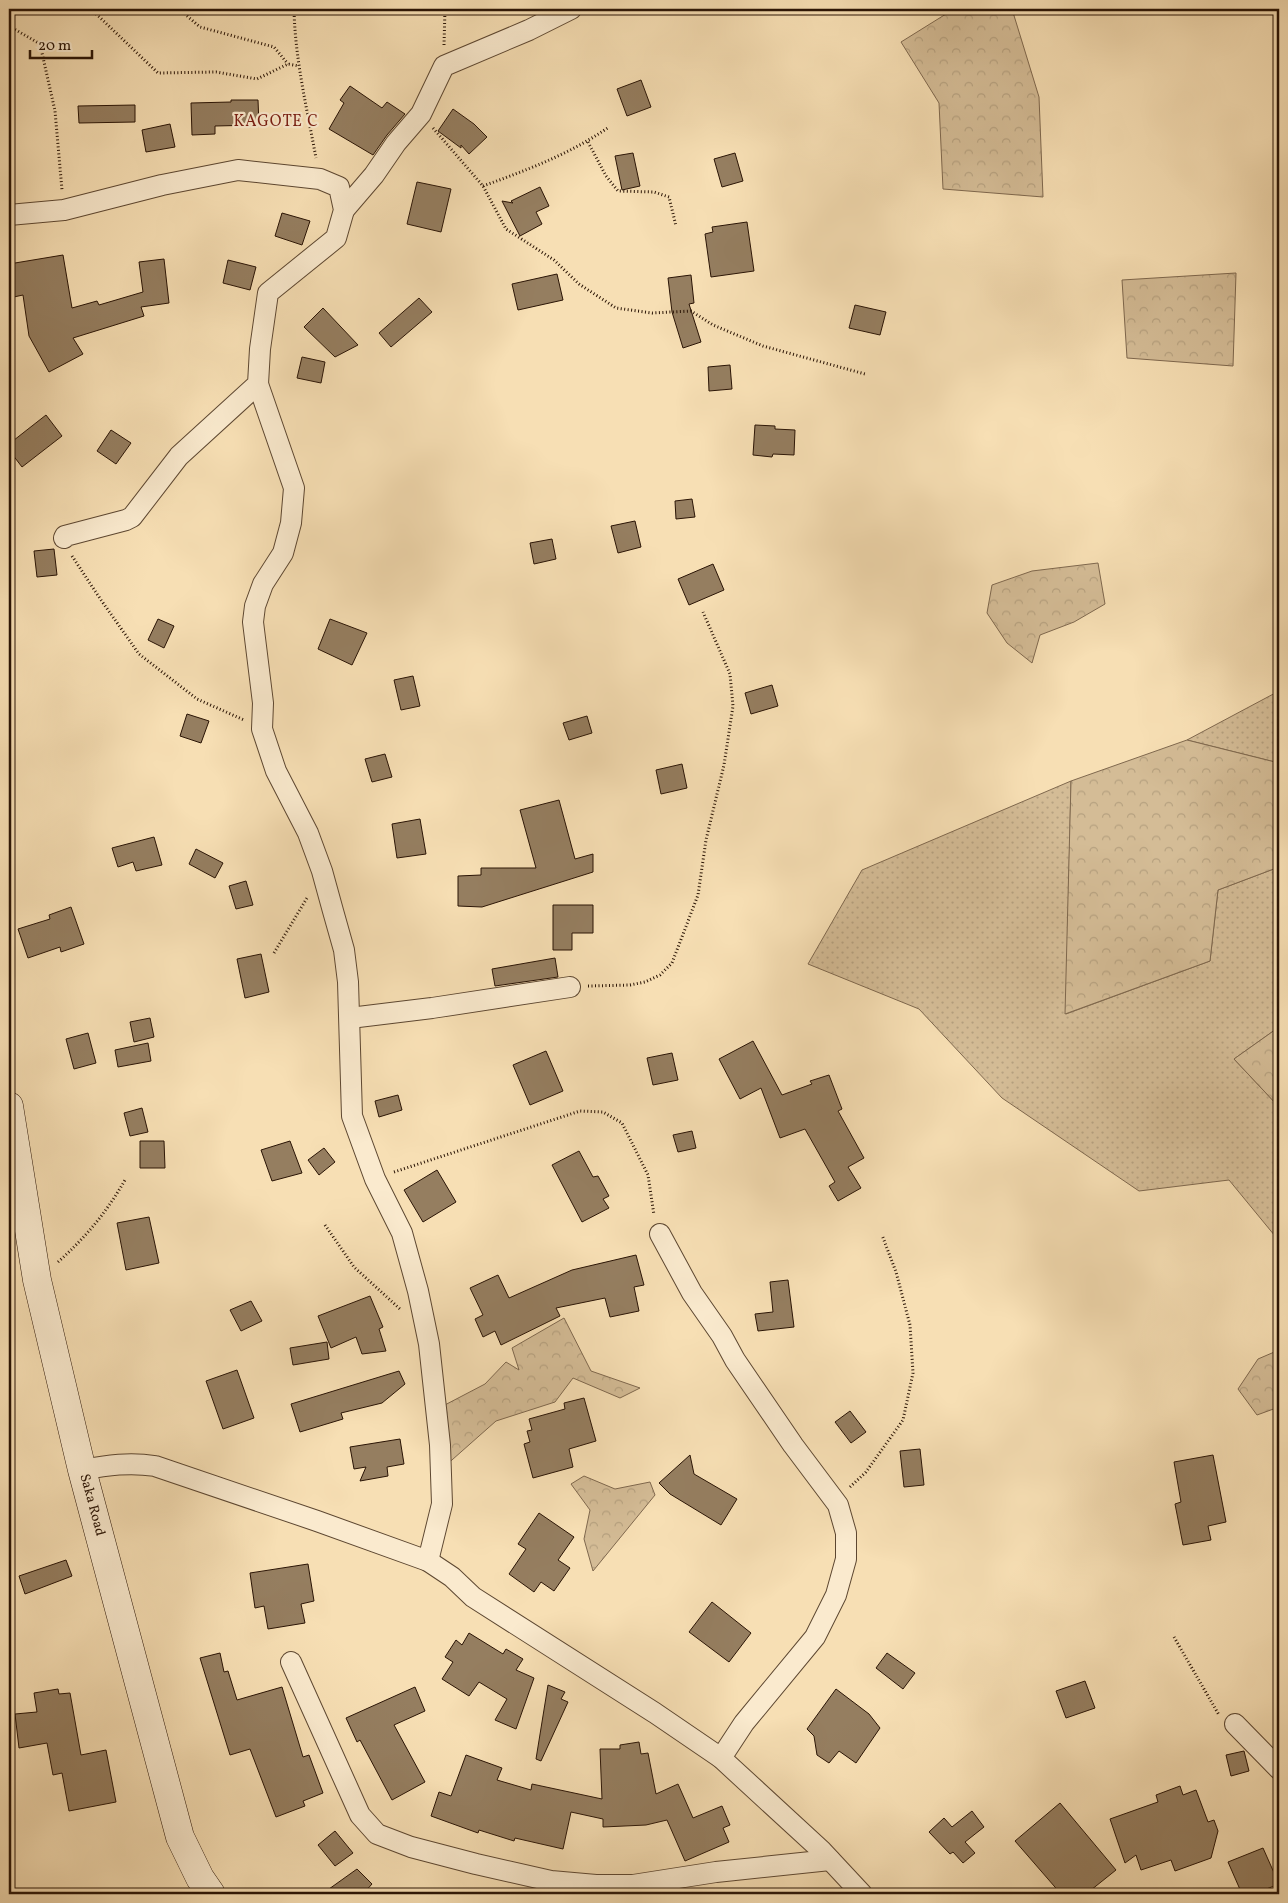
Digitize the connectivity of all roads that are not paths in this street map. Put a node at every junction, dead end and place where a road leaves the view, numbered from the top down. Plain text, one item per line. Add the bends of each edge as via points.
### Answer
1 (571, 9) edge
2 (344, 210) junction
3 (9, 215) edge
4 (258, 384) junction
5 (64, 538) road end
6 (570, 987) road end
7 (350, 1018) junction
8 (9, 1106) edge
9 (660, 1234) road end
10 (82, 1470) junction
11 (428, 1561) junction
12 (291, 1662) dead end
13 (1235, 1724) road end
14 (721, 1758) junction
15 (1279, 1769) edge
16 (830, 1860) junction
17 (211, 1894) edge
18 (862, 1894) edge

1 - 2 street via 444,66 421,114
2 - 3 street via 339,187 320,179 238,170 64,210
2 - 4 street via 336,238 268,293
4 - 5 street via 179,456 132,516
4 - 7 street via 294,488 291,523 283,553 263,584 253,622 263,703 262,729 276,771 308,833 322,871 344,950
6 - 7 street
7 - 11 street via 352,1116 375,1178 408,1250 429,1344 440,1445 442,1504
8 - 10 main road, Saka Road via 37,1280
9 - 14 street via 692,1293 735,1360 838,1504 846,1533 846,1559 836,1595 815,1636 744,1723
10 - 11 street via 136,1463 155,1466
10 - 17 main road, Saka Road via 180,1836
11 - 14 street via 473,1597
12 - 16 street via 360,1815 378,1834 394,1840 476,1864 551,1881 596,1885 633,1885
13 - 15 street
14 - 16 street
16 - 18 street

